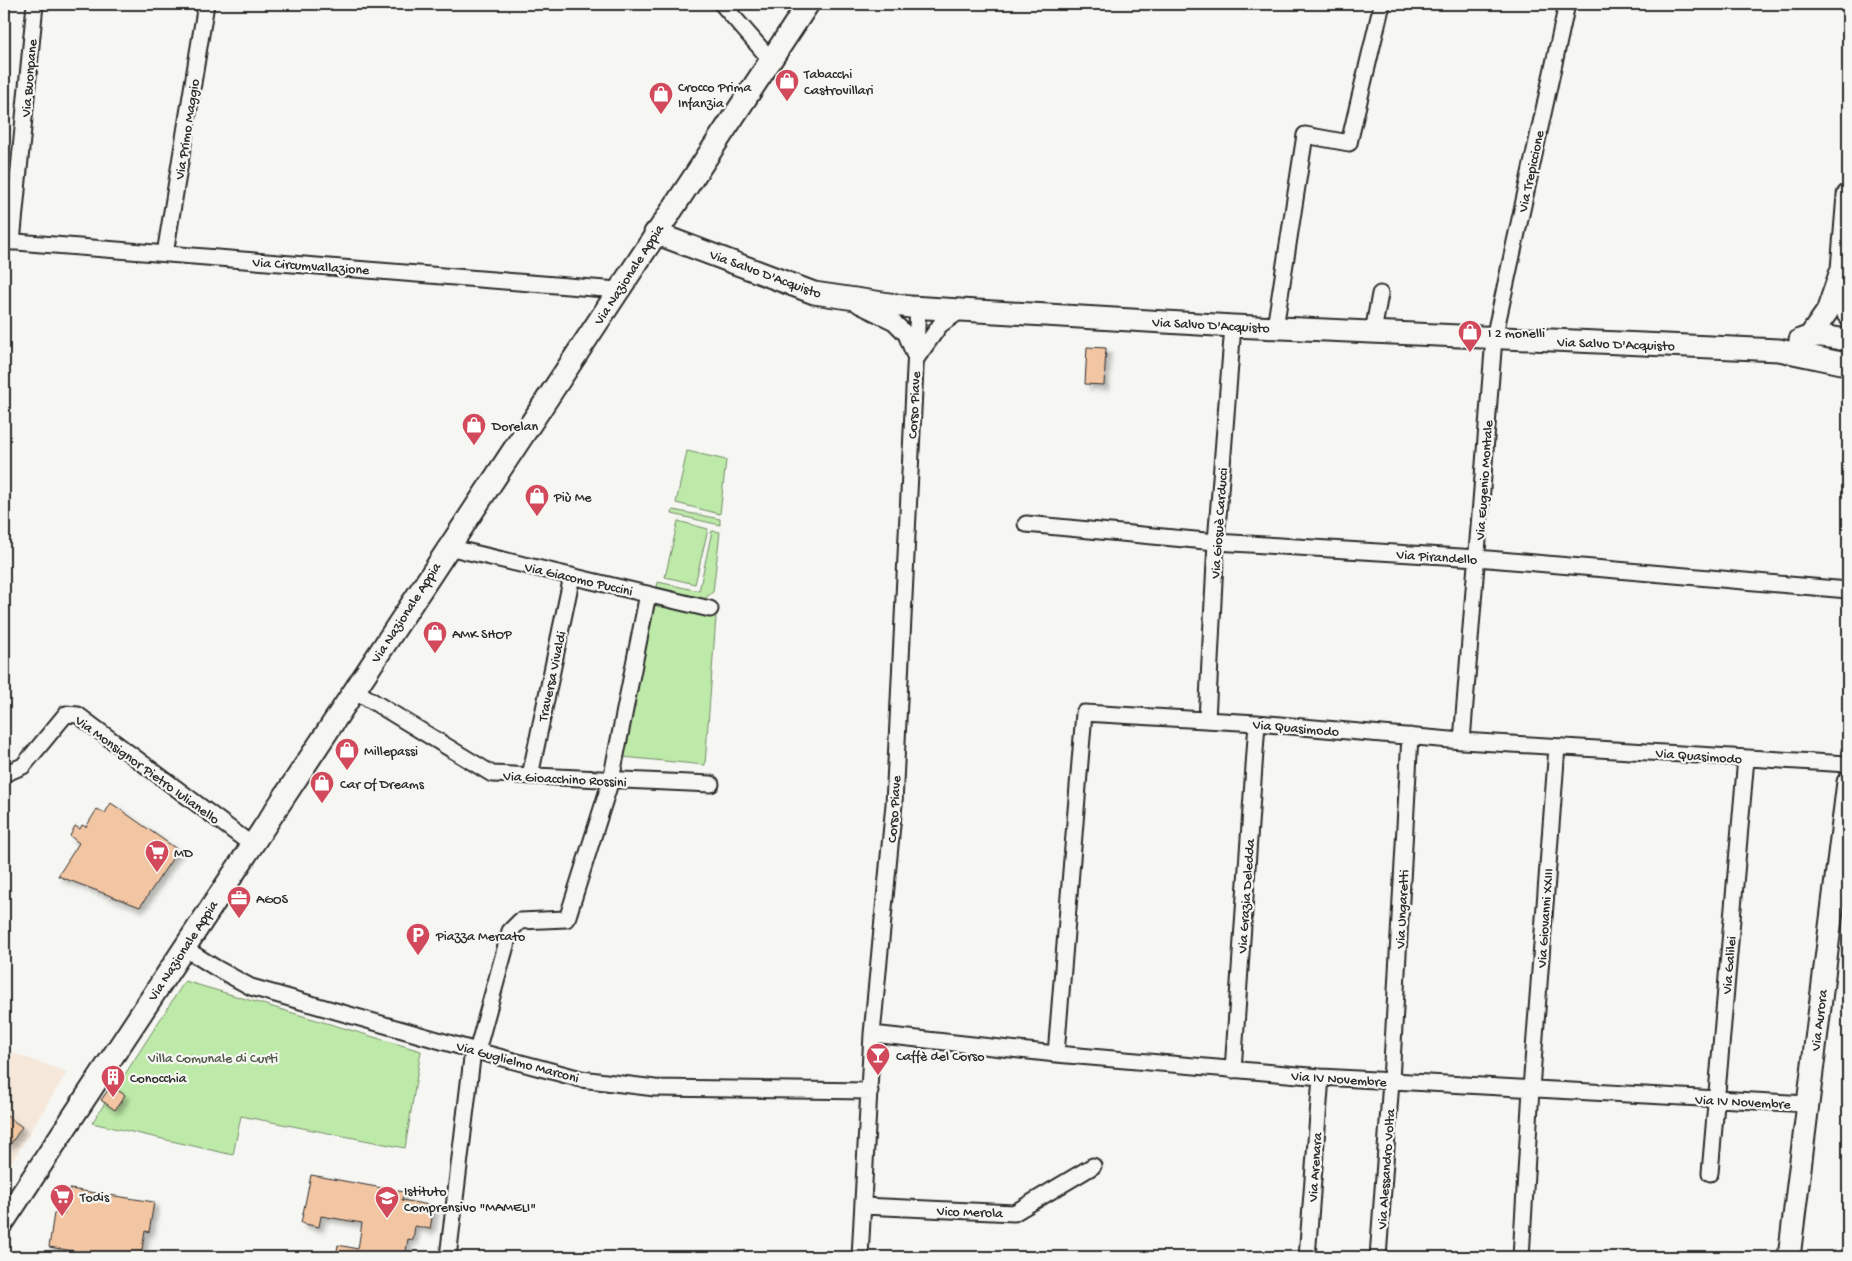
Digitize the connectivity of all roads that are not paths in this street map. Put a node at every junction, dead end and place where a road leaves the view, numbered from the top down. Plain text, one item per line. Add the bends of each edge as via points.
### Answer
1 (35, 4) edge
2 (206, 4) edge
3 (722, 4) edge
4 (808, 4) edge
5 (1382, 4) edge
6 (1567, 4) edge
7 (770, 59) junction
8 (1848, 195) edge
9 (656, 233) junction
10 (8, 242) edge
11 (166, 254) junction
12 (618, 290) junction
13 (1380, 294) dead end
14 (837, 296) junction
15 (918, 308) junction
16 (960, 311) junction
17 (1838, 313) edge
18 (1233, 326) junction
19 (1275, 328) junction
20 (1373, 332) junction
21 (1844, 334) edge
22 (1810, 336) junction
23 (1494, 338) junction
24 (1779, 350) junction
25 (916, 361) junction
26 (1847, 365) edge
27 (1026, 524) dead end
28 (1216, 542) junction
29 (448, 547) junction
30 (1477, 558) junction
31 (572, 576) junction
32 (1848, 590) edge
33 (648, 594) junction
34 (710, 609) dead end
35 (354, 690) junction
36 (1207, 720) junction
37 (1257, 723) junction
38 (1410, 736) junction
39 (1462, 741) junction
40 (1557, 746) junction
41 (1746, 758) junction
42 (1848, 764) edge
43 (4, 774) edge
44 (530, 776) junction
45 (611, 780) junction
46 (1848, 782) edge
47 (710, 784) dead end
48 (252, 845) junction
49 (184, 948) junction
50 (872, 1034) junction
51 (475, 1050) junction
52 (1056, 1054) junction
53 (1233, 1070) junction
54 (1321, 1077) junction
55 (1391, 1081) junction
56 (1531, 1089) junction
57 (870, 1091) junction
58 (1717, 1099) junction
59 (1807, 1104) junction
60 (1093, 1166) dead end
61 (1710, 1173) dead end
62 (863, 1206) junction
63 (4, 1221) edge
64 (448, 1257) edge
65 (860, 1257) edge
66 (1307, 1257) edge
67 (1378, 1257) edge
68 (1521, 1257) edge
69 (1789, 1257) edge

1 - 10 street, Via Buonpane
2 - 11 street, Via Primo Maggio
3 - 7 street
4 - 7 street, Via Nazionale Appia
5 - 19 street via 1349,143 1305,135
6 - 23 street, Via Trepiccione
7 - 9 street, Via Nazionale Appia
8 - 17 street
9 - 12 street, Via Nazionale Appia
9 - 14 street, Via Salvo D'Acquisto via 814,293
10 - 11 street, Via Circumvallazione
11 - 12 street, Via Circumvallazione
12 - 29 street, Via Nazionale Appia
13 - 20 street
14 - 15 street, Via Salvo D'Acquisto
14 - 25 street, Corso Piave via 894,322 906,334
15 - 16 street, Via Salvo D'Acquisto
15 - 25 street, Corso Piave
16 - 18 street, Via Salvo D'Acquisto
16 - 25 street, Corso Piave via 940,325
17 - 21 street via 1830,326
17 - 22 street
18 - 19 street, Via Salvo D'Acquisto
18 - 28 street, Via Giosuè Carducci
19 - 20 street, Via Salvo D'Acquisto
20 - 23 street, Via Salvo D'Acquisto
21 - 22 street, Via Salvo D'Acquisto
21 - 26 street, Via Salvo D'Acquisto via 1839,348 1840,357
22 - 24 street, Via Salvo D'Acquisto
23 - 24 street, Via Salvo D'Acquisto
23 - 30 street, Via Eugenio Montale
24 - 26 street, Via Salvo D'Acquisto
25 - 50 street, Corso Piave via 894,804
27 - 28 street, Via Pirandello
28 - 30 street, Via Pirandello
28 - 36 street, Via Giosuè Carducci
29 - 31 street, Via Giacomo Puccini
29 - 35 street, Via Nazionale Appia
30 - 32 street, Via Pirandello
30 - 39 street, Via Eugenio Montale
31 - 33 street, Via Giacomo Puccini
31 - 44 street, Traversa Vivaldi
33 - 34 street, Via Giacomo Puccini
33 - 45 street
35 - 44 street, Via Gioacchino Rossini via 492,774
35 - 48 street, Via Nazionale Appia
36 - 37 street, Via Quasimodo
36 - 52 street, Via Quasimodo via 1084,714
37 - 38 street, Via Quasimodo
37 - 53 street, Via Grazia Deledda
38 - 39 street, Via Quasimodo
38 - 55 street, Via Ungaretti
39 - 40 street, Via Quasimodo
40 - 41 street, Via Quasimodo
40 - 56 street, Via Giovanni XXIII
41 - 42 street, Via Quasimodo
41 - 58 street, Via Galilei
43 - 48 street, Via Monsignor Pietro Iulianello via 23,766 66,714 72,713
44 - 45 street, Via Gioacchino Rossini
45 - 47 street, Via Gioacchino Rossini
45 - 51 street via 566,919 520,921 510,931
46 - 59 street, Via Aurora
48 - 49 street, Via Nazionale Appia
49 - 51 street, Via Guglielmo Marconi via 251,987
49 - 63 street, Via Nazionale Appia
50 - 52 street, Via IV Novembre
50 - 57 street, Corso Piave
51 - 57 street, Via Guglielmo Marconi via 581,1078 655,1088
51 - 64 street
52 - 53 street, Via IV Novembre
53 - 54 street, Via IV Novembre
54 - 55 street, Via IV Novembre
54 - 66 street, Via Arenara
55 - 56 street, Via IV Novembre
55 - 67 street, Via Alessandro Volta
56 - 58 street, Via IV Novembre
56 - 68 street, Via Giovanni XXIII
57 - 62 street, Corso Piave
58 - 59 street, Via IV Novembre
58 - 61 street, Via Galilei
59 - 69 street, Via Aurora
60 - 62 street, Vico Merola via 1014,1212
62 - 65 street, Corso Piave

